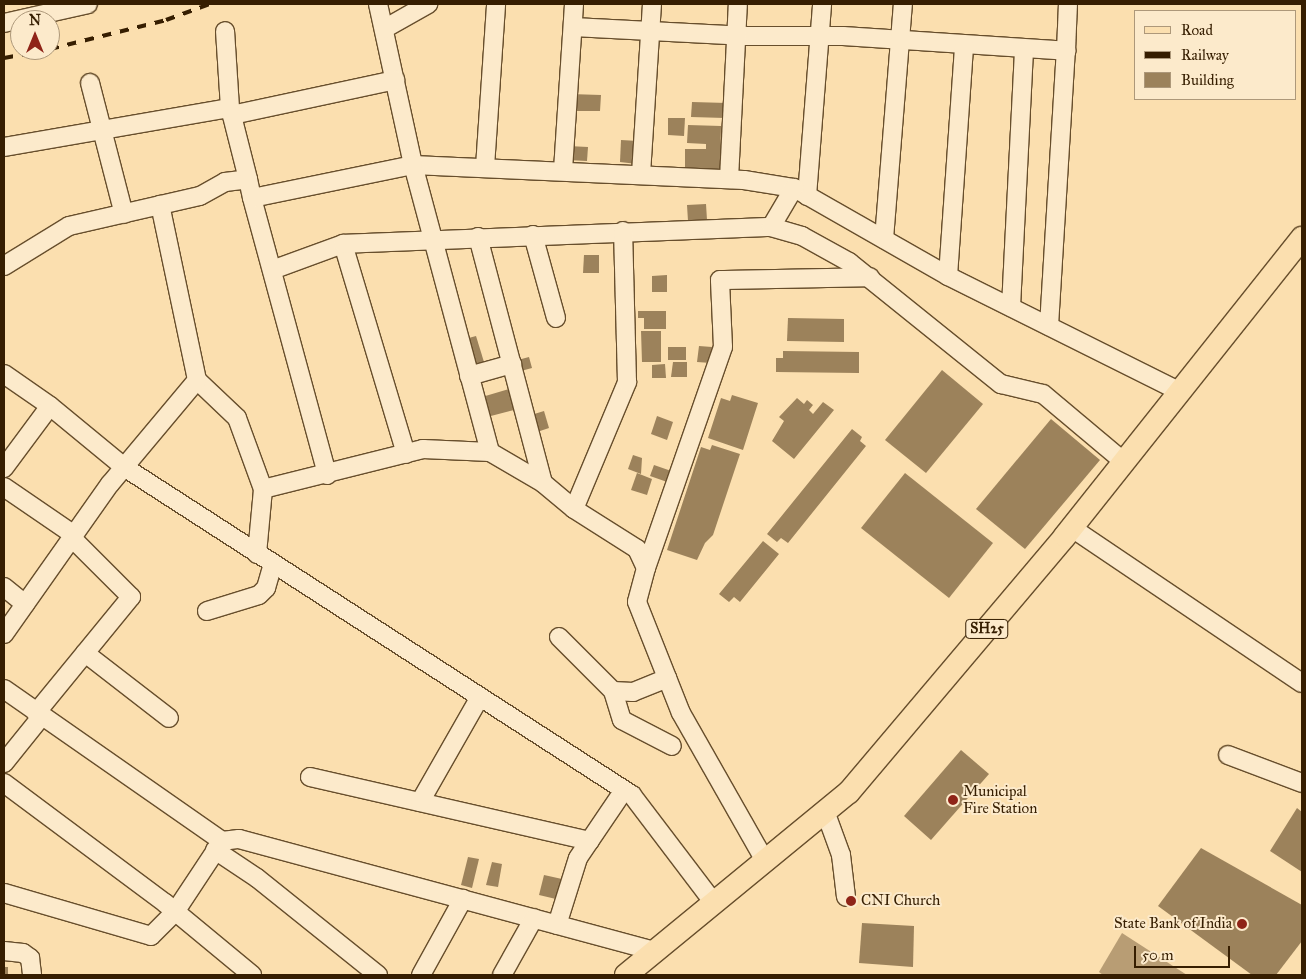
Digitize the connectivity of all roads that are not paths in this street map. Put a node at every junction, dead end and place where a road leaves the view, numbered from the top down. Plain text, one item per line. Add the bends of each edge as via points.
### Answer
1 (88, 4) edge
2 (378, 4) edge
3 (428, 4) edge
4 (496, 4) edge
5 (574, 4) edge
6 (652, 4) edge
7 (738, 4) edge
8 (822, 4) edge
9 (902, 4) edge
10 (1068, 4) edge
11 (4, 23) edge
12 (573, 26) junction
13 (384, 29) junction
14 (224, 31) dead end
15 (649, 31) junction
16 (736, 36) junction
17 (821, 36) junction
18 (901, 41) junction
19 (964, 46) junction
20 (1024, 49) junction
21 (1066, 51) junction
22 (395, 80) junction
23 (90, 83) dead end
24 (231, 111) junction
25 (101, 129) junction
26 (4, 147) edge
27 (413, 165) junction
28 (485, 167) junction
29 (563, 170) junction
30 (641, 174) junction
31 (248, 179) junction
32 (729, 179) junction
33 (801, 192) junction
34 (252, 198) junction
35 (160, 205) junction
36 (124, 214) junction
37 (770, 227) junction
38 (623, 231) junction
39 (533, 235) junction
40 (478, 237) junction
41 (1302, 238) edge
42 (432, 239) junction
43 (884, 239) junction
44 (343, 244) junction
45 (4, 266) edge
46 (272, 270) junction
47 (948, 276) junction
48 (870, 277) junction
49 (1011, 307) junction
50 (556, 318) dead end
51 (1049, 326) junction
52 (512, 364) junction
53 (4, 374) edge
54 (469, 376) junction
55 (198, 380) junction
56 (1181, 392) junction
57 (50, 406) junction
58 (490, 452) junction
59 (406, 454) junction
60 (1124, 462) junction
61 (124, 467) junction
62 (4, 468) edge
63 (327, 475) junction
64 (543, 483) junction
65 (4, 487) edge
66 (263, 489) junction
67 (574, 509) junction
68 (1072, 528) junction
69 (73, 536) junction
70 (257, 554) junction
71 (273, 564) junction
72 (646, 568) junction
73 (4, 587) edge
74 (26, 604) junction
75 (207, 611) dead end
76 (4, 634) edge
77 (559, 638) dead end
78 (85, 653) junction
79 (667, 678) junction
80 (1302, 683) edge
81 (4, 689) edge
82 (614, 691) junction
83 (480, 697) junction
84 (38, 715) junction
85 (169, 718) dead end
86 (672, 746) dead end
87 (1228, 755) dead end
88 (4, 764) edge
89 (310, 777) dead end
90 (1302, 782) edge
91 (4, 783) edge
92 (624, 790) junction
93 (420, 802) junction
94 (825, 811) junction
95 (590, 841) junction
96 (218, 845) junction
97 (765, 861) junction
98 (4, 893) edge
99 (846, 897) dead end
100 (463, 899) junction
101 (714, 903) junction
102 (175, 912) junction
103 (534, 918) junction
104 (557, 925) junction
105 (4, 951) edge
106 (639, 967) edge
107 (32, 975) edge
108 (252, 975) edge
109 (378, 975) edge
110 (421, 975) edge
111 (502, 975) edge

1 - 11 street
2 - 13 street
3 - 13 street
4 - 28 street
5 - 12 street
6 - 15 street
7 - 16 street
8 - 17 street
9 - 18 street
10 - 21 street
12 - 15 street
12 - 29 street
13 - 22 street
14 - 24 street
15 - 16 street
15 - 30 street
16 - 17 street
16 - 32 street
17 - 18 street
17 - 33 street
18 - 19 street
18 - 43 street
19 - 20 street
19 - 47 street
20 - 21 street
20 - 49 street
21 - 51 street
22 - 24 street
22 - 27 street
23 - 25 street
24 - 25 street
24 - 31 street
25 - 26 street
25 - 36 street
27 - 28 street
27 - 34 street
27 - 42 street
28 - 29 street
29 - 30 street
30 - 32 street
31 - 34 street
31 - 35 street via 225,182 200,196
32 - 33 street
33 - 37 street
33 - 43 street
34 - 46 street
35 - 36 street
35 - 55 street
36 - 45 street via 70,226
37 - 38 street
37 - 48 street via 802,236
38 - 39 street
38 - 67 street via 627,382
39 - 40 street
39 - 50 street
40 - 42 street
40 - 52 street
41 - 56 main road, SH25
42 - 44 street
42 - 54 street
43 - 47 street
44 - 46 street
44 - 59 street
46 - 63 street
47 - 49 street
48 - 60 street via 1001,384 1043,394
48 - 72 street via 720,280 723,347
49 - 51 street
51 - 56 street
52 - 54 street
52 - 64 street
53 - 57 street
54 - 58 street
55 - 61 street
55 - 66 street via 237,418
56 - 60 main road, SH25
57 - 61 street
57 - 62 street
58 - 59 street via 423,449
58 - 64 street
59 - 63 street
60 - 68 main road, SH25
61 - 69 street
61 - 70 street
63 - 66 street
64 - 67 street
65 - 69 street
66 - 70 street
67 - 72 street via 637,549
68 - 80 street
68 - 94 main road, SH25 via 849,792
69 - 74 street
69 - 78 street via 131,597
70 - 71 street
71 - 75 street via 266,588 259,595
71 - 83 street
72 - 79 street via 637,602
73 - 74 street
74 - 76 street
77 - 82 street
78 - 84 street
78 - 85 street
79 - 82 street via 633,692
79 - 97 street via 681,713
81 - 84 street
82 - 86 street via 622,720
83 - 92 street
83 - 93 street
84 - 88 street
84 - 96 street
87 - 90 street
89 - 93 street
91 - 102 street
92 - 95 street
92 - 101 street via 632,795
93 - 95 street
94 - 97 main road, SH25
94 - 99 street via 841,856
95 - 104 street via 578,858
96 - 100 street via 239,839
96 - 102 street
96 - 109 street
97 - 101 main road, SH25
98 - 102 street via 152,936
100 - 103 street
100 - 110 street
101 - 106 main road, SH25
102 - 108 street
103 - 104 street
103 - 111 street
104 - 106 street
105 - 107 street via 24,953 30,958

